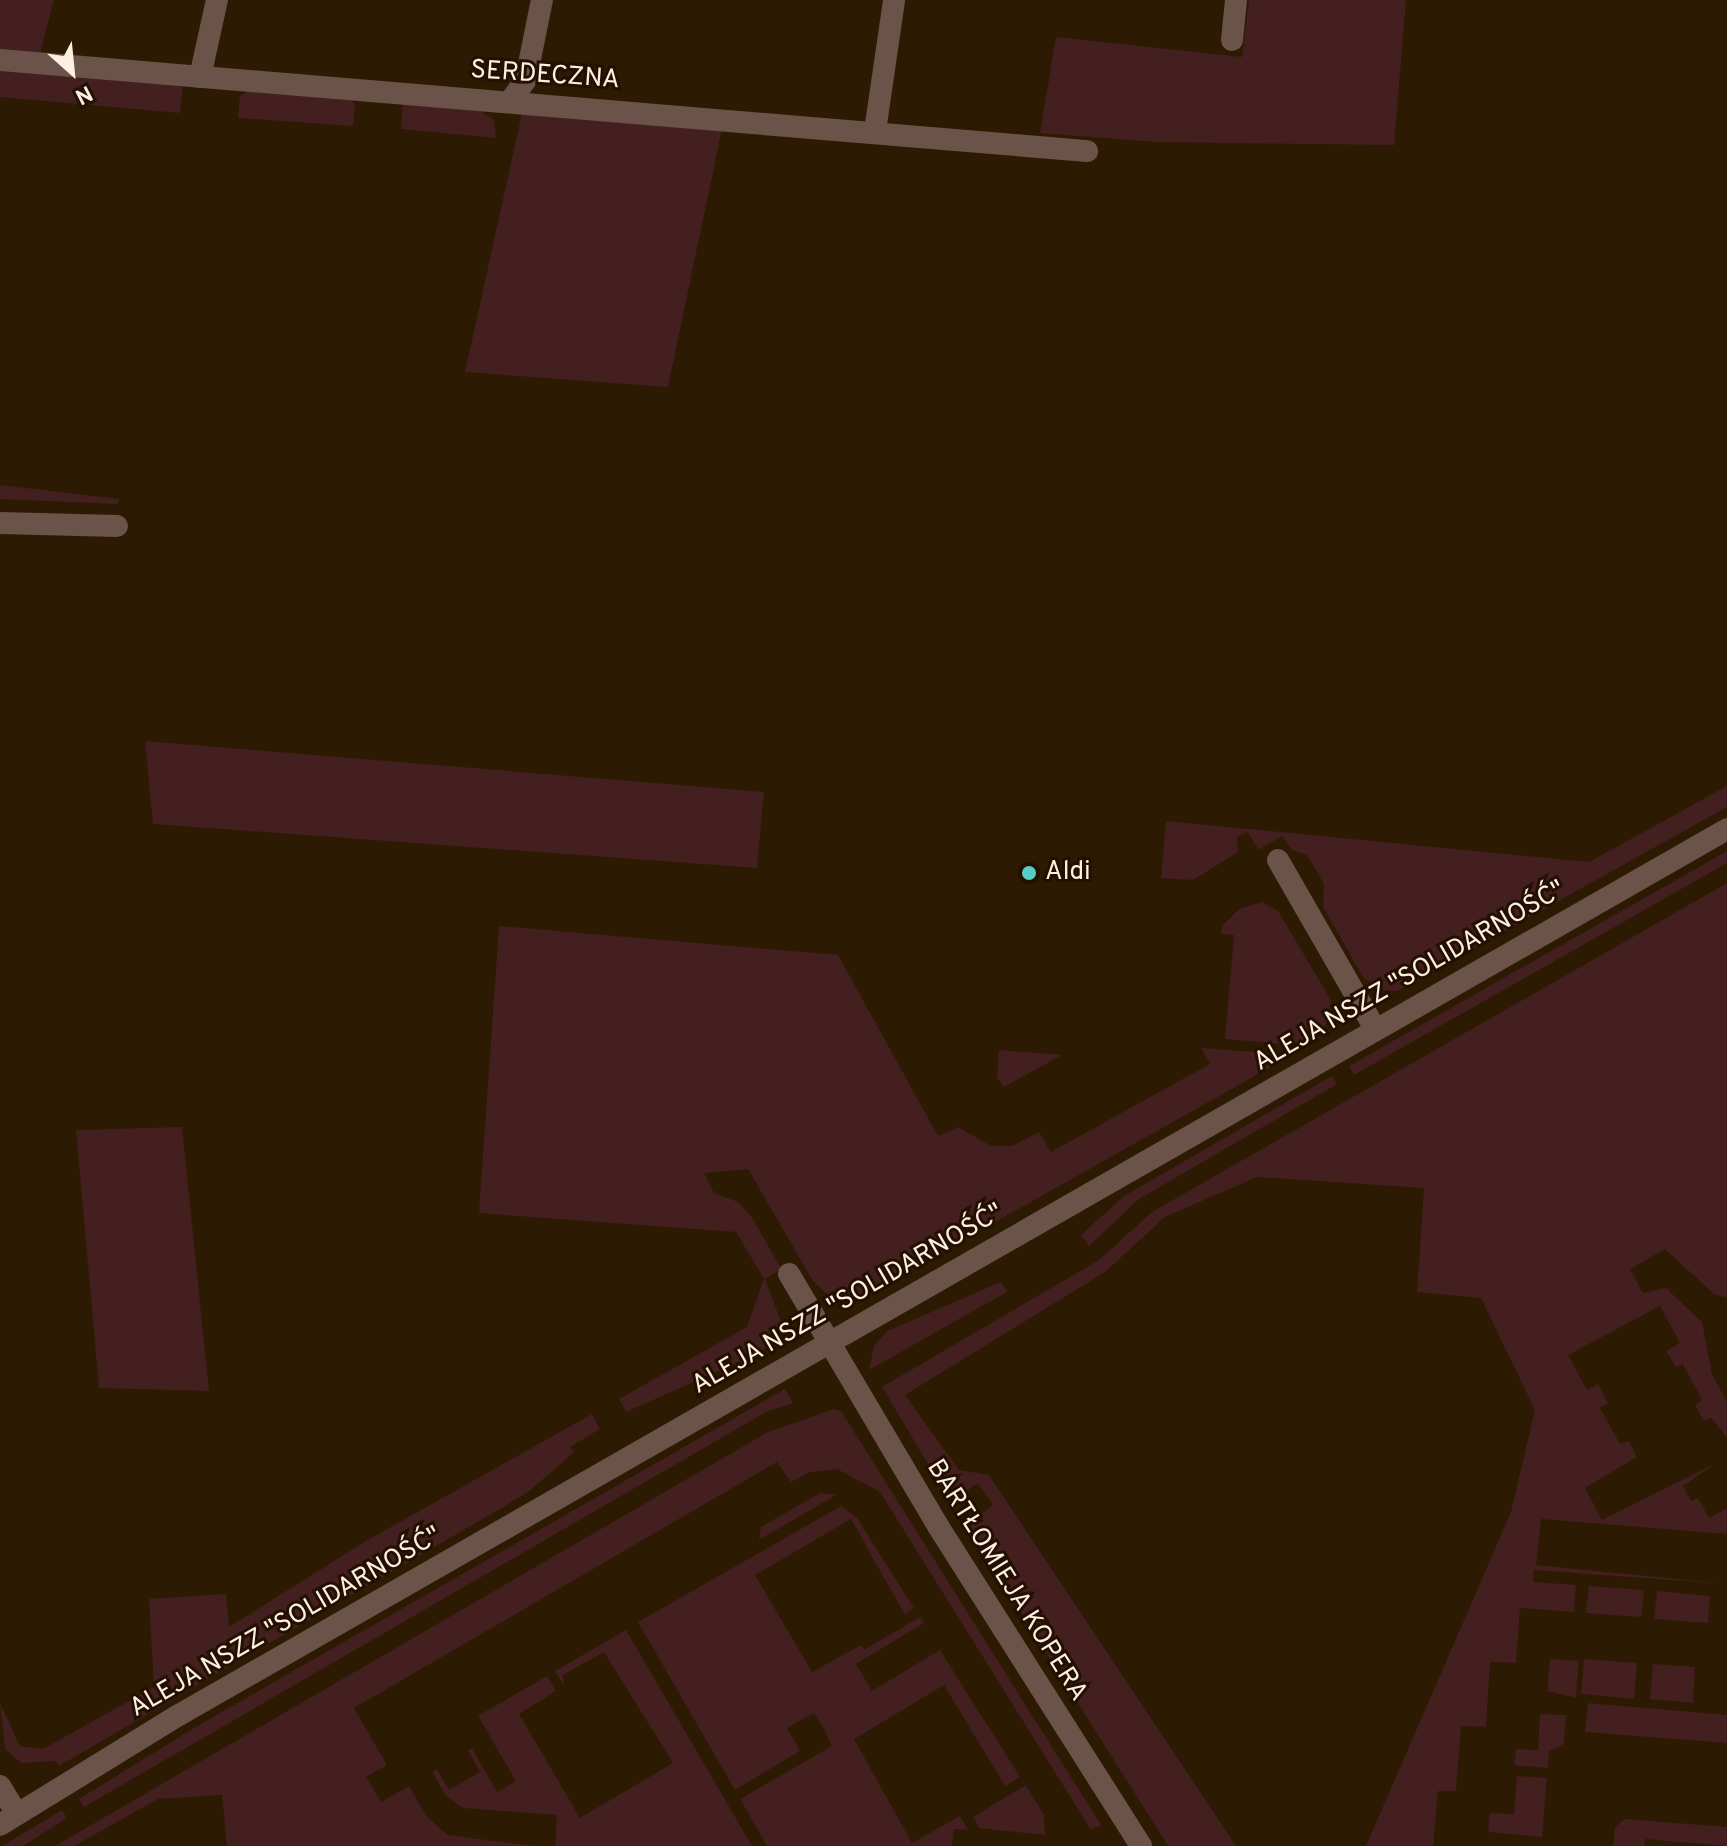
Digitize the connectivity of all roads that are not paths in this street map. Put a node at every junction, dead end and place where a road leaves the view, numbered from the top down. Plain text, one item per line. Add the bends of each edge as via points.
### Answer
1 (217, 0) edge
2 (542, 0) edge
3 (894, 0) edge
4 (1236, 0) edge
5 (1232, 40) dead end
6 (0, 60) edge
7 (200, 77) junction
8 (511, 100) junction
9 (875, 131) junction
10 (1087, 151) dead end
11 (0, 523) edge
12 (117, 526) dead end
13 (1727, 829) edge
14 (1278, 860) dead end
15 (1375, 1029) junction
16 (789, 1274) dead end
17 (829, 1343) junction
18 (0, 1786) edge
19 (8, 1819) edge
20 (1141, 1846) edge

1 - 7 street
2 - 8 street via 526,79
3 - 9 street
4 - 5 street
6 - 7 street, SERDECZNA
7 - 8 street, SERDECZNA
8 - 9 street, SERDECZNA
9 - 10 street, SERDECZNA
11 - 12 street
13 - 15 street, ALEJA NSZZ "SOLIDARNOŚĆ"
14 - 15 street
15 - 17 street, ALEJA NSZZ "SOLIDARNOŚĆ"
16 - 17 street, BARTŁOMIEJA KOPERA
17 - 19 street, ALEJA NSZZ "SOLIDARNOŚĆ"
17 - 20 street, BARTŁOMIEJA KOPERA
18 - 19 street

